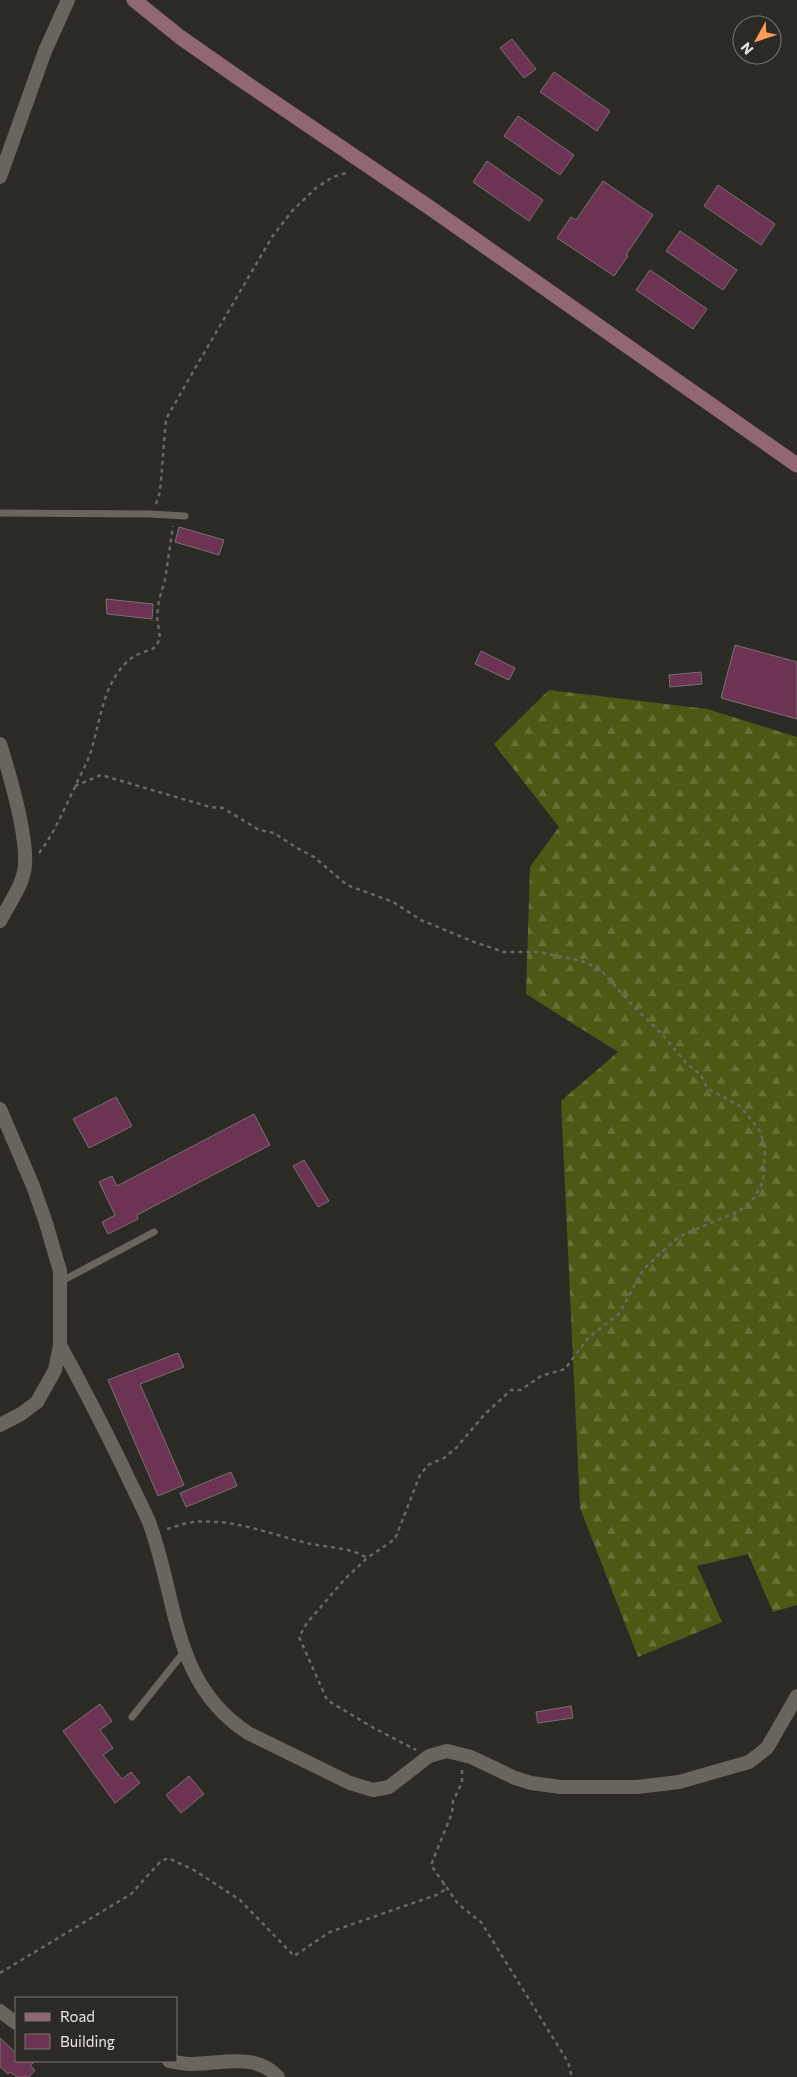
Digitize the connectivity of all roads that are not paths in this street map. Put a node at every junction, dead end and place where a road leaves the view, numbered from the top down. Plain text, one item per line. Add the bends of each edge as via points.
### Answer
1 (68, 0) edge
2 (134, 0) edge
3 (0, 178) edge
4 (797, 465) edge
5 (0, 513) edge
6 (185, 516) dead end
7 (0, 744) edge
8 (0, 921) edge
9 (0, 1109) edge
10 (154, 1232) dead end
11 (60, 1282) junction
12 (60, 1345) junction
13 (0, 1424) edge
14 (184, 1652) junction
15 (797, 1696) edge
16 (132, 1717) dead end
17 (0, 2011) edge
18 (15, 2022) edge
19 (177, 2062) edge
20 (278, 2077) edge

1 - 3 street
2 - 4 street via 188,43
5 - 6 lane
7 - 8 street via 20,821 25,866 21,881
9 - 11 street via 46,1222
10 - 11 lane
11 - 12 street
12 - 13 street via 55,1370 37,1402
12 - 14 street via 148,1521
14 - 15 street via 210,1698 235,1724 350,1783 372,1790 390,1787 428,1756 447,1751 462,1754 516,1778 553,1786 630,1787 678,1782 749,1762 760,1755
14 - 16 lane
17 - 18 street
19 - 20 street via 251,2062

